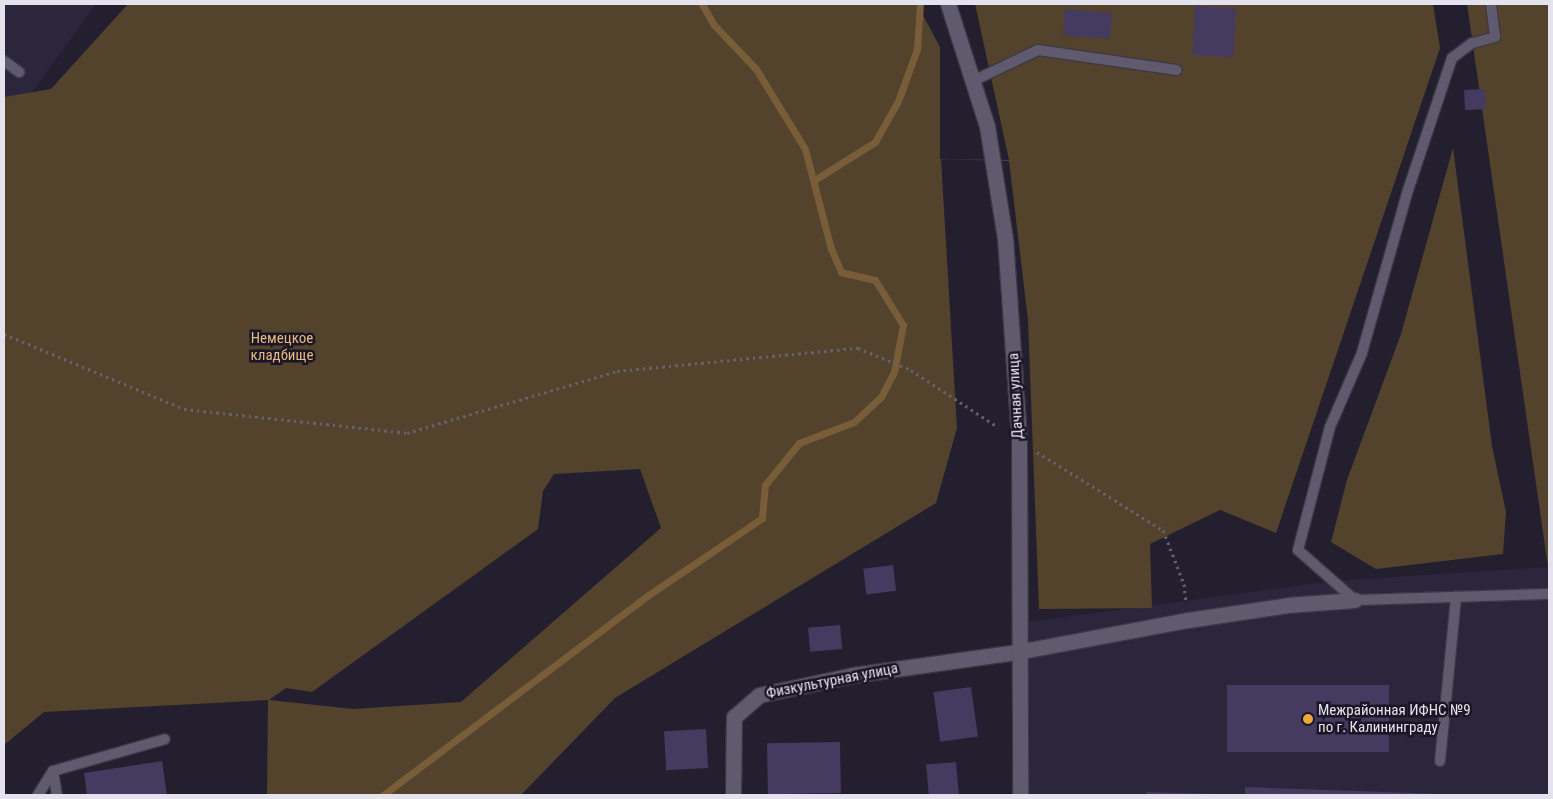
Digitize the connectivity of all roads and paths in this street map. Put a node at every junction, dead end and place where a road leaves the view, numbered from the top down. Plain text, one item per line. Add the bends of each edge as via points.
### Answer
1 (948, 4) edge
2 (1491, 4) edge
3 (4, 61) edge
4 (1177, 70) dead end
5 (20, 72) dead end
6 (975, 80) junction
7 (4, 334) edge
8 (1018, 440) junction
9 (1549, 594) edge
10 (1456, 597) junction
11 (1355, 600) junction
12 (1188, 620) junction
13 (1017, 652) junction
14 (165, 739) dead end
15 (1440, 761) dead end
16 (53, 771) junction
17 (38, 795) edge
18 (57, 795) edge
19 (733, 795) edge
20 (1020, 795) edge

1 - 6 street, Дачная улица
2 - 11 lane via 1495,37 1472,43 1452,58 1408,190 1362,353 1330,427 1298,550
3 - 5 lane
4 - 6 lane via 1038,50
6 - 8 street, Дачная улица via 1005,238
7 - 8 path via 184,409 407,433 617,371 858,348 910,370
8 - 12 path via 1162,530 1184,584
8 - 13 street, Дачная улица
9 - 10 lane
10 - 11 lane
10 - 15 lane
11 - 12 street, Физкультурная улица via 1288,605
12 - 13 street, Физкультурная улица
13 - 19 street, Физкультурная улица via 853,675 759,695 734,717
13 - 20 street, Дачная улица
14 - 16 lane
16 - 17 lane
16 - 18 lane

